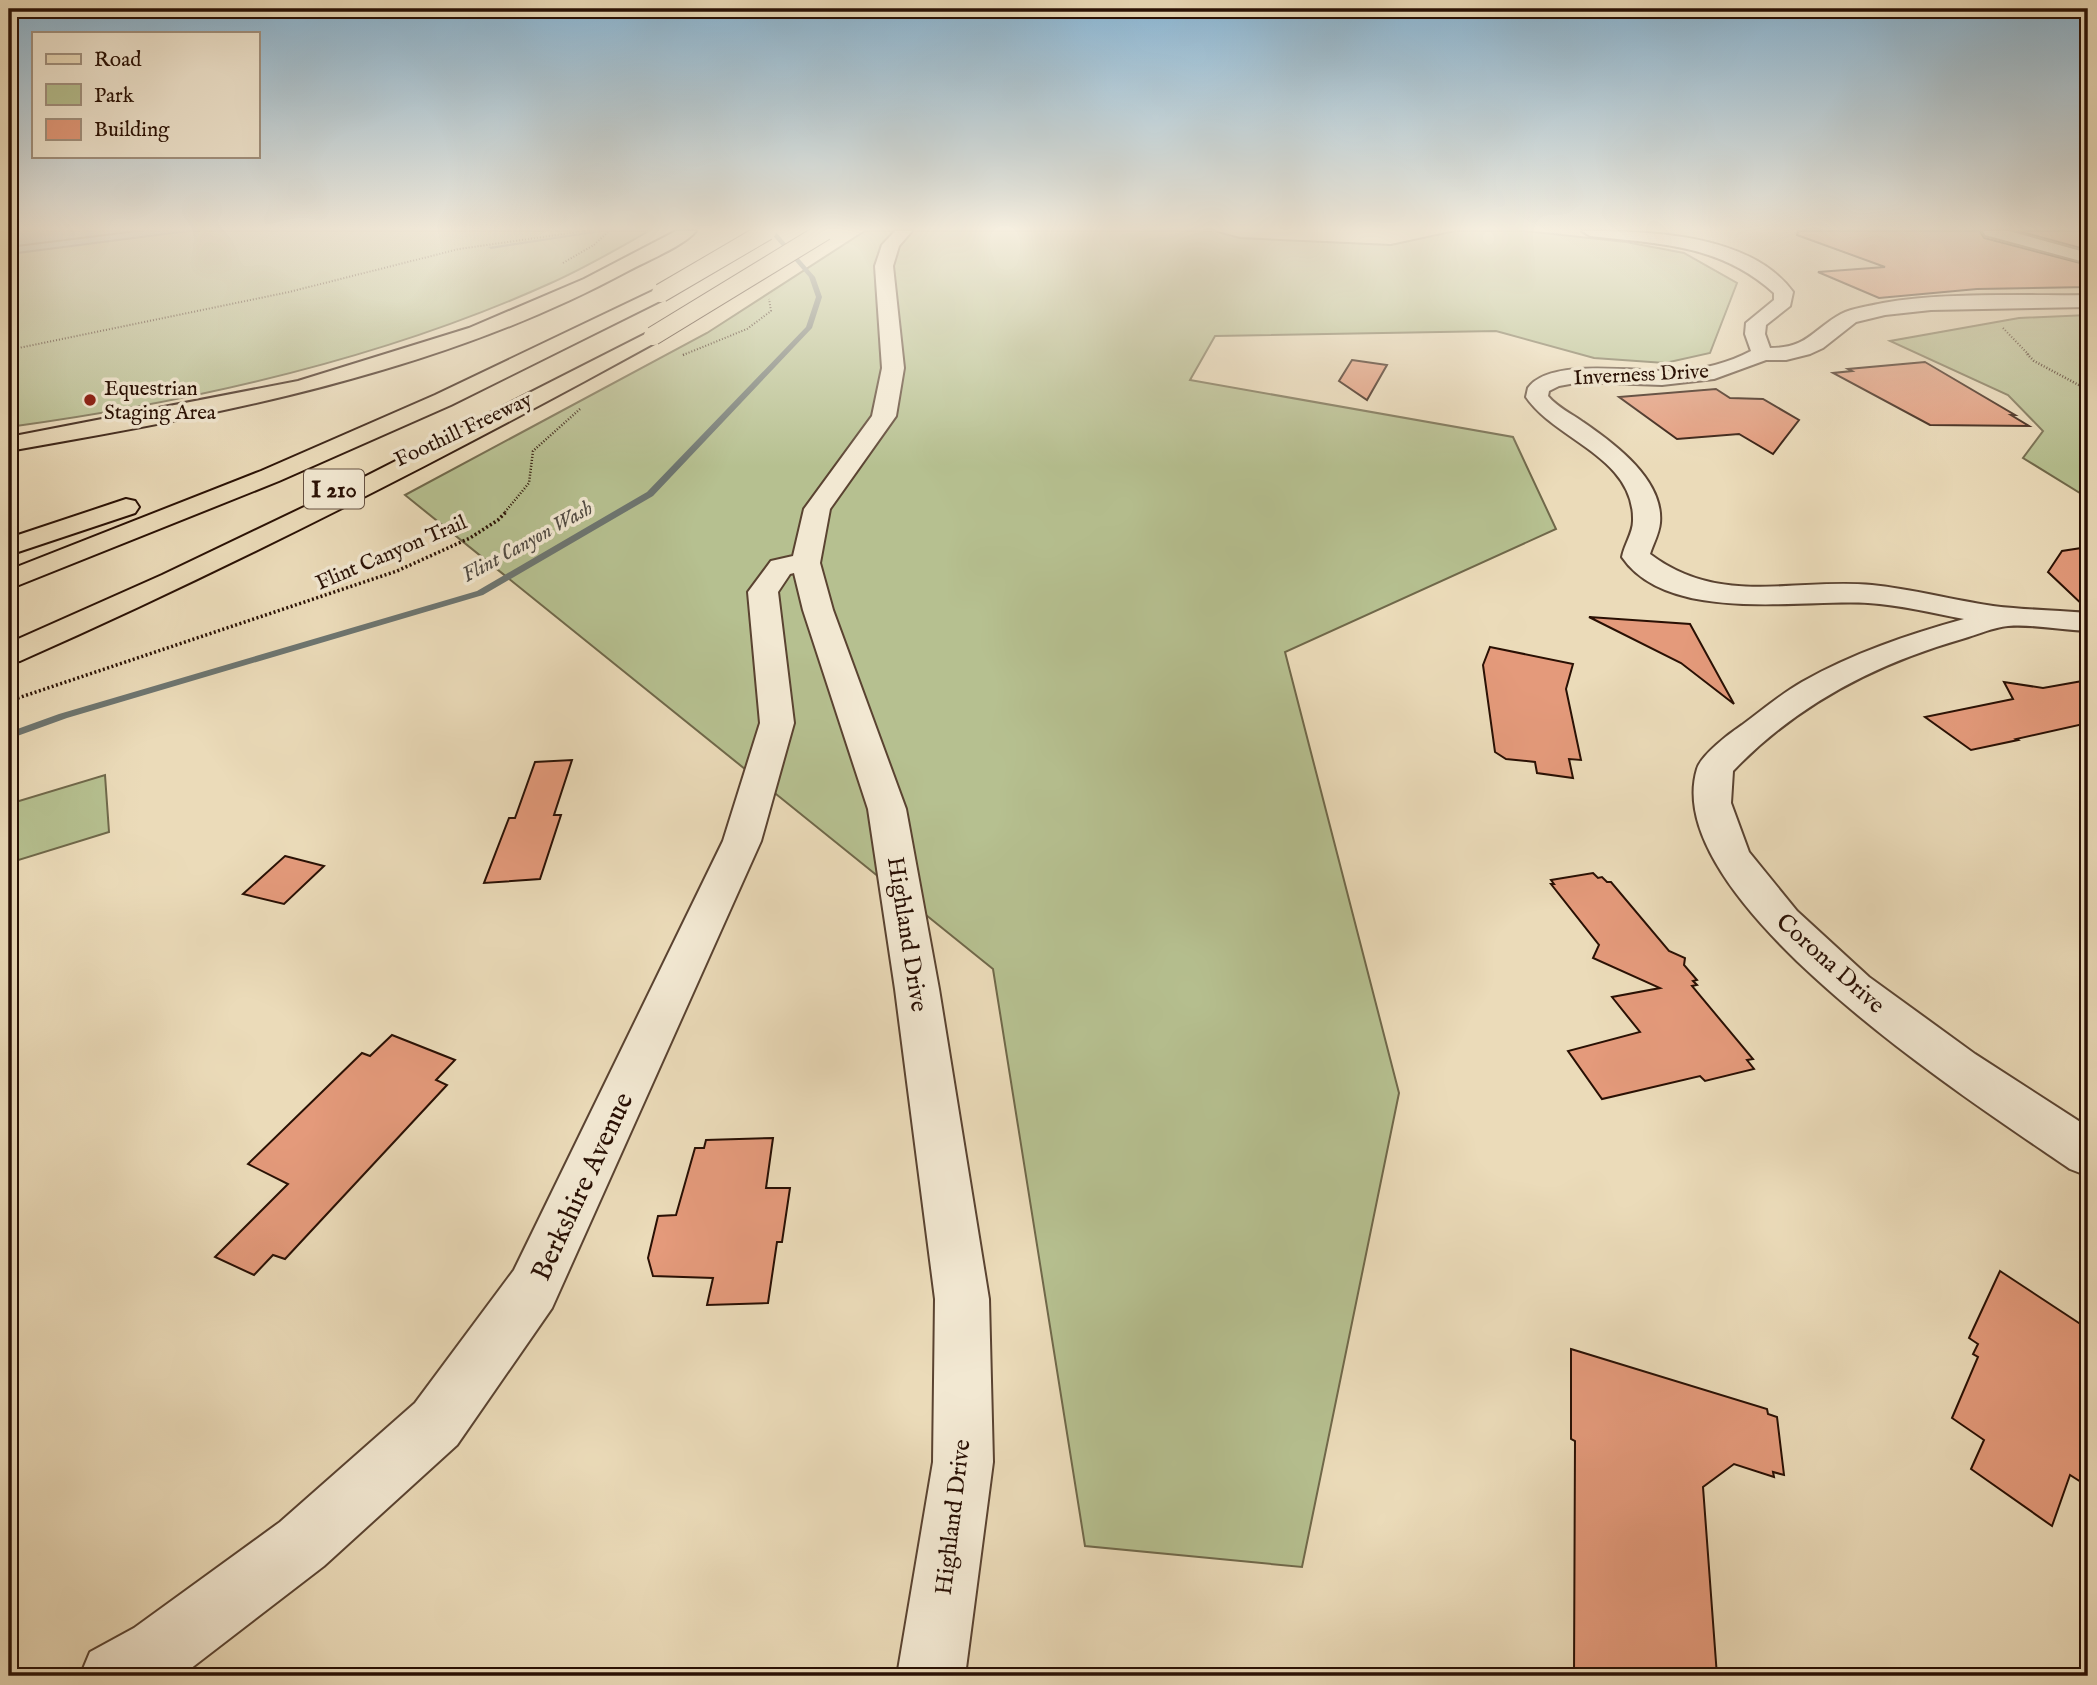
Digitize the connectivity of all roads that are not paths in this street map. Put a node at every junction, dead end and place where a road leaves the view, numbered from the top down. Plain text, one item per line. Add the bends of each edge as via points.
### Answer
1 (528, 310) edge
2 (627, 310) edge
3 (696, 310) edge
4 (888, 310) edge
5 (1773, 310) edge
6 (1885, 310) edge
7 (653, 336) junction
8 (1762, 354) junction
9 (443, 400) junction
10 (9, 443) edge
11 (9, 547) edge
12 (806, 563) junction
13 (9, 580) edge
14 (2007, 617) junction
15 (2088, 622) edge
16 (9, 630) edge
17 (9, 654) edge
18 (2088, 1154) edge
19 (114, 1676) edge
20 (931, 1676) edge

1 - 10 main road via 476,332 314,383
2 - 9 main road, Foothill Freeway / I 210, bridge
3 - 7 main road, Foothill Freeway / I 210, bridge
4 - 12 street, Highland Drive via 893,368 884,415 817,509
5 - 8 street via 1756,323
6 - 8 street via 1837,325 1803,350
7 - 16 main road, Foothill Freeway / I 210 via 408,456
7 - 17 main road via 329,507
8 - 14 street, Inverness Drive via 1740,366 1698,375 1568,377 1539,388 1537,397 1544,406 1610,454 1629,474 1647,522 1636,556 1650,571 1673,584 1707,592 1870,594
9 - 11 main road via 297,445
9 - 13 main road, Foothill Freeway / I 210 via 270,476
12 - 19 street, Berkshire Avenue via 782,567 763,592 776,723 742,841 533,1289 436,1424 303,1544 158,1652
12 - 20 street, Highland Drive via 887,809 962,1298 963,1462
14 - 15 street, Inverness Drive
14 - 18 street, Corona Drive via 1917,642 1811,690 1742,741 1715,768 1712,803 1731,857 1782,922 1865,997 1959,1068

